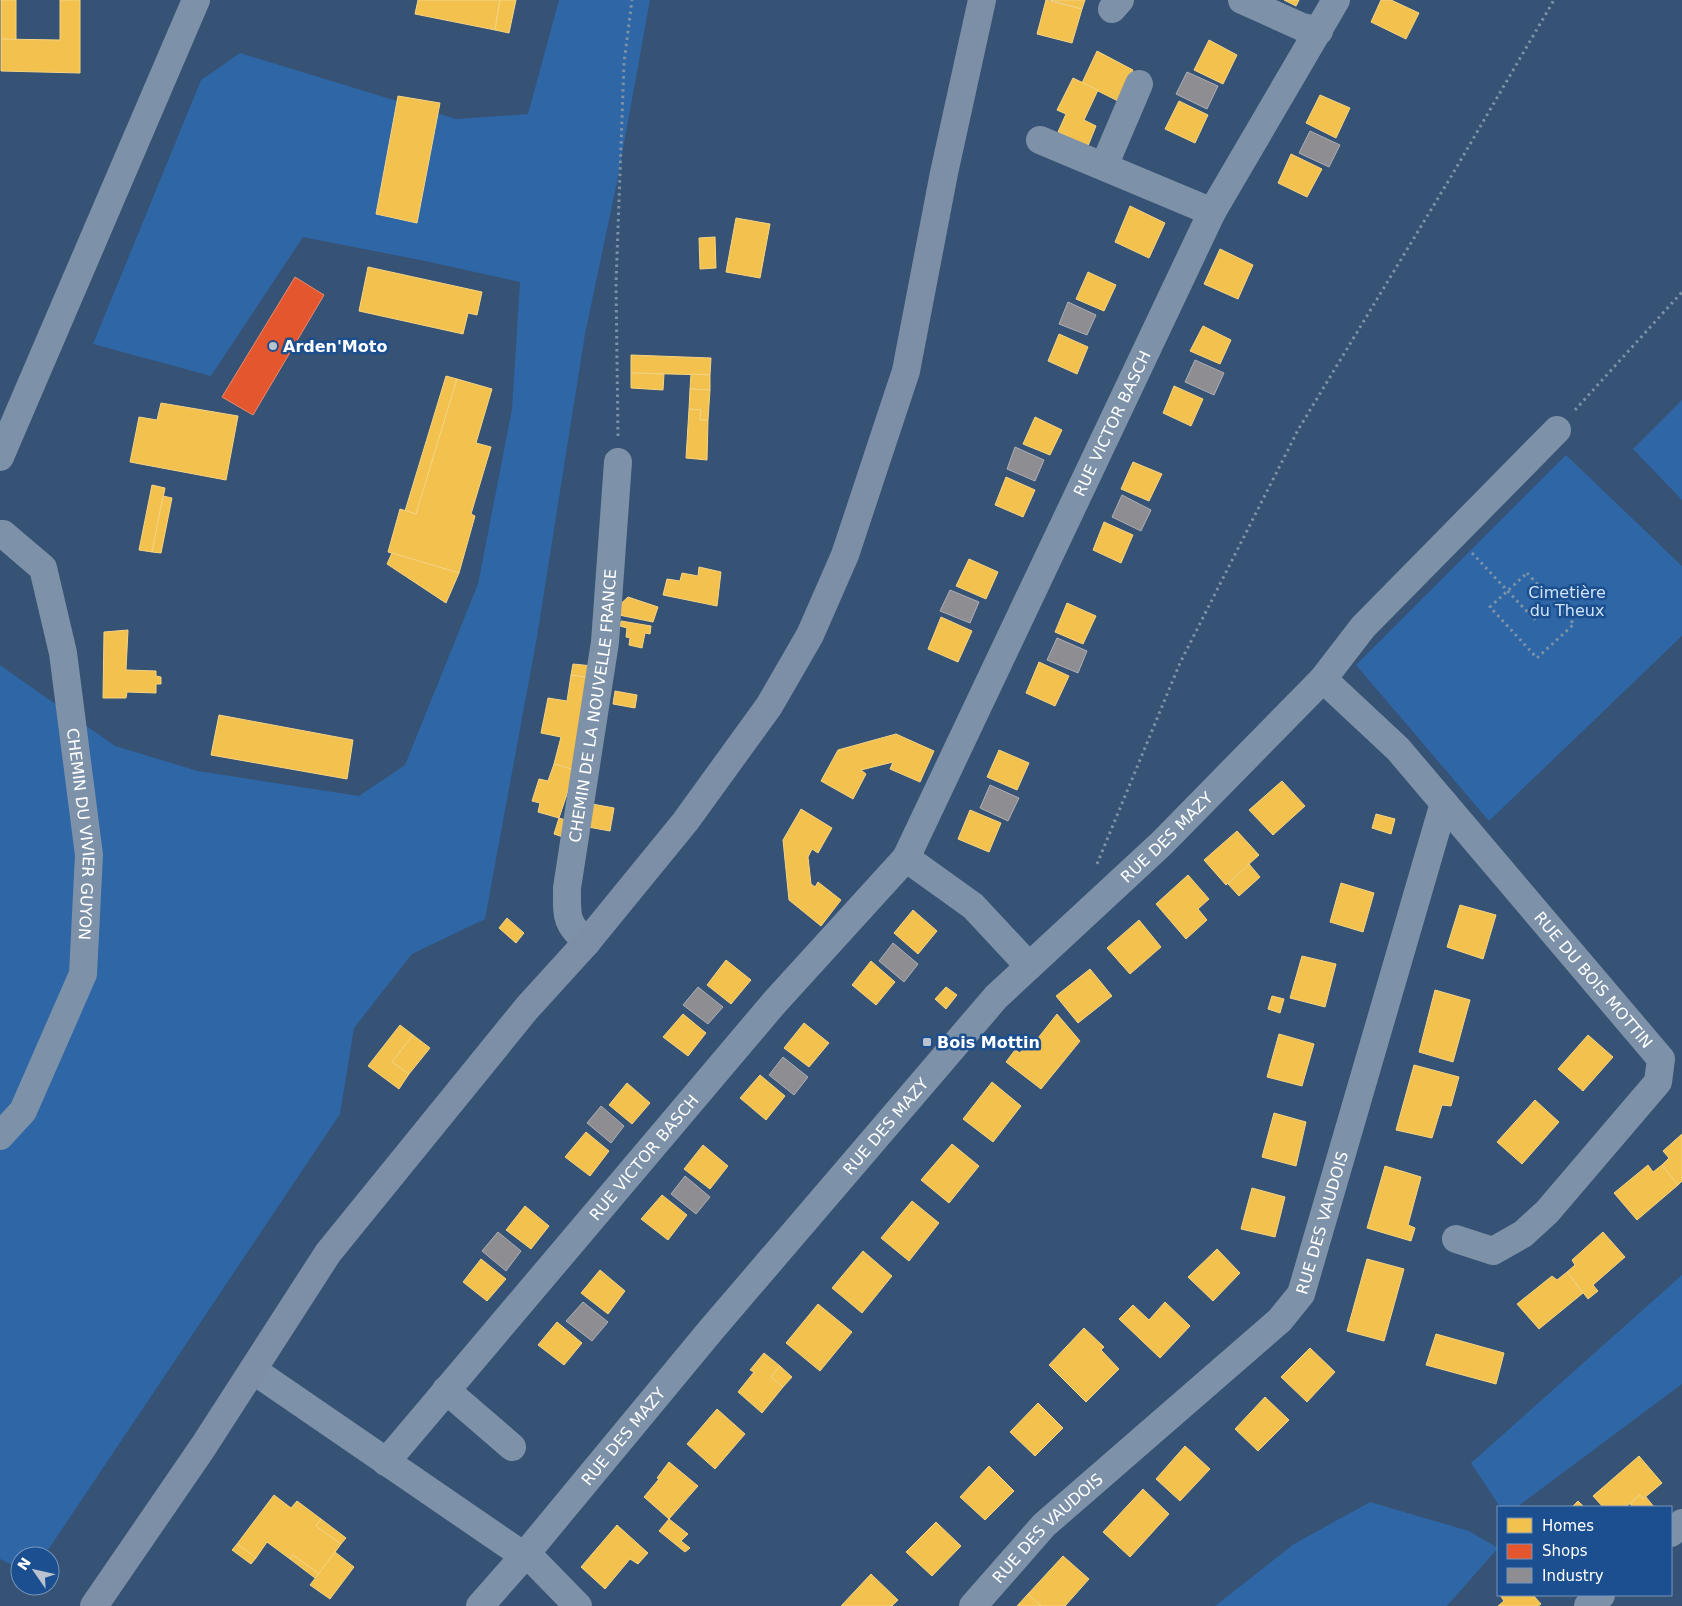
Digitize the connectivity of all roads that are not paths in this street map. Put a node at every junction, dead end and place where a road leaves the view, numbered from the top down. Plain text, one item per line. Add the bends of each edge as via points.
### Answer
1 (196, 0) edge
2 (982, 0) edge
3 (1242, 0) edge
4 (1336, 0) edge
5 (1319, 31) junction
6 (1139, 84) dead end
7 (1040, 140) dead end
8 (1104, 166) junction
9 (1212, 212) junction
10 (1557, 430) road end
11 (0, 457) edge
12 (618, 462) road end
13 (0, 534) edge
14 (1323, 678) junction
15 (1444, 802) junction
16 (906, 858) junction
17 (587, 942) junction
18 (1029, 966) junction
19 (0, 1136) edge
20 (1456, 1239) dead end
21 (253, 1370) junction
22 (446, 1390) junction
23 (512, 1447) dead end
24 (386, 1462) junction
25 (1682, 1523) edge
26 (1672, 1532) edge
27 (524, 1556) junction
28 (1600, 1596) edge
29 (94, 1606) edge
30 (480, 1606) edge
31 (578, 1606) edge
32 (973, 1606) edge
33 (1588, 1606) edge

1 - 11 street
2 - 17 main road via 944,173 906,371 845,555 810,635 770,706 685,822
3 - 5 street via 1302,27
4 - 5 street, RUE VICTOR BASCH
5 - 9 street, RUE VICTOR BASCH
6 - 8 street
7 - 8 street
8 - 9 street
9 - 16 street, RUE VICTOR BASCH
10 - 14 street, RUE DES MAZY via 1363,627
12 - 17 street, CHEMIN DE LA NOUVELLE FRANCE via 605,642 567,888 567,915 574,931
13 - 19 street, CHEMIN DU VIVIER GUYON via 43,568 63,653 89,855 83,974 23,1111
14 - 15 street, RUE DU BOIS MOTTIN via 1398,749
14 - 18 street, RUE DES MAZY via 1162,844
15 - 20 street, RUE DU BOIS MOTTIN via 1661,1059 1658,1082 1547,1212 1523,1234 1492,1251
15 - 32 street, RUE DES VAUDOIS via 1301,1294 1280,1320 1044,1525
16 - 18 street via 973,906
16 - 22 street, RUE VICTOR BASCH via 774,1004
17 - 21 main road via 527,1008 328,1253
18 - 27 street, RUE DES MAZY via 996,997 710,1330
21 - 24 street
21 - 29 main road
22 - 23 street
22 - 24 street, RUE VICTOR BASCH
24 - 27 street
25 - 26 street
27 - 30 street, RUE DES MAZY
27 - 31 street via 535,1562
28 - 33 street

